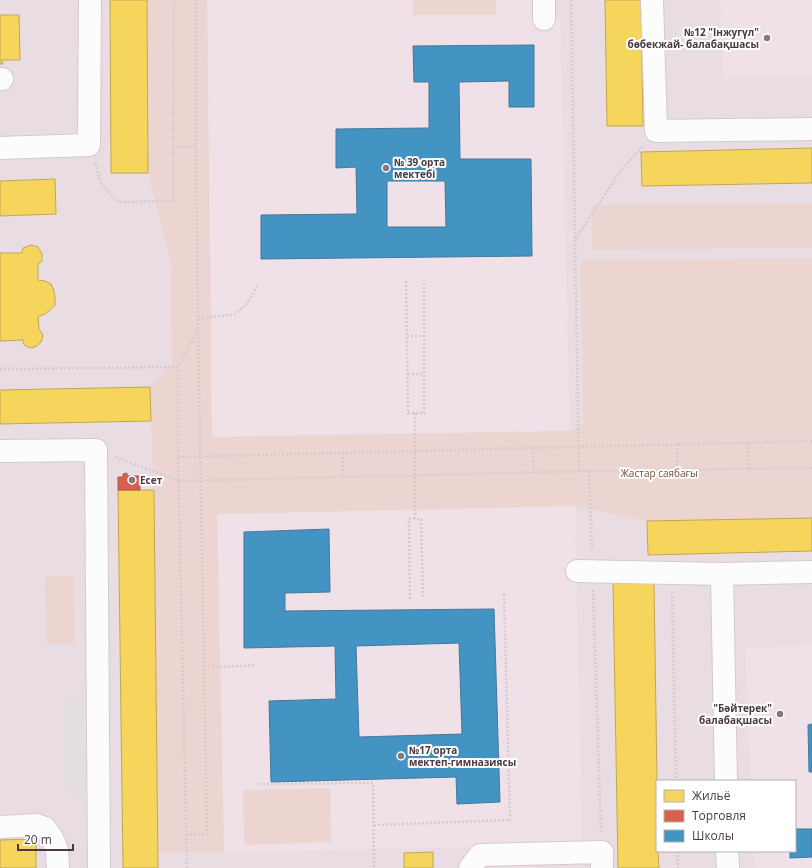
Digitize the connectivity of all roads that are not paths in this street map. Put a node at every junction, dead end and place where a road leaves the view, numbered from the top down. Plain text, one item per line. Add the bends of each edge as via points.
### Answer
1 (90, 0) edge
2 (652, 0) edge
3 (812, 129) edge
4 (0, 148) edge
5 (0, 451) edge
6 (585, 572) road end
7 (812, 572) edge
8 (722, 574) junction
9 (726, 780) edge
10 (0, 827) edge
11 (727, 852) edge
12 (602, 860) edge
13 (58, 868) edge
14 (98, 868) edge
15 (470, 868) edge
16 (728, 868) edge

1 - 4 lane via 89,145
2 - 3 lane via 656,131
5 - 14 lane via 96,450
6 - 8 lane
7 - 8 lane
8 - 9 lane
10 - 13 lane via 36,825 45,828 57,850
11 - 16 lane
12 - 15 lane via 480,855

